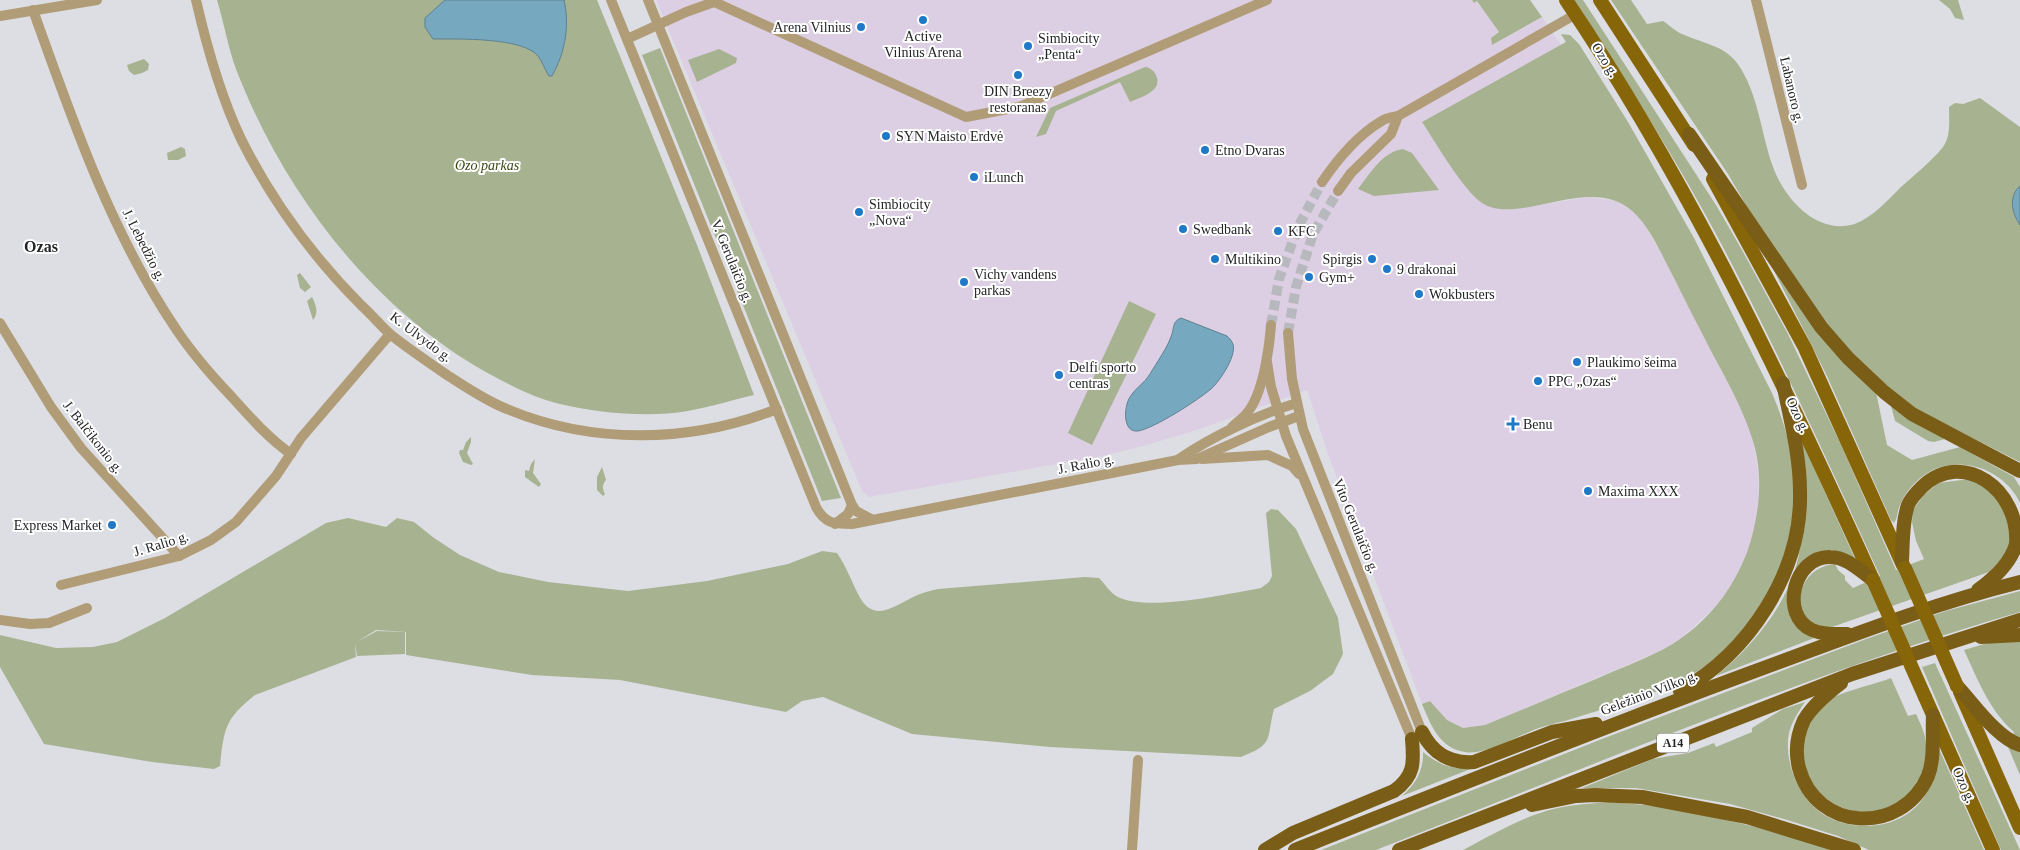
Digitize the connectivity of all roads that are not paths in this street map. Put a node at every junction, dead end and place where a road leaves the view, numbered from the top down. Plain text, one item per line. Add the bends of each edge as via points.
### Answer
1 (97, 0) edge
2 (196, 0) edge
3 (611, 0) edge
4 (648, 0) edge
5 (1267, 0) edge
6 (1566, 0) edge
7 (1600, 0) edge
8 (1756, 0) edge
9 (712, 1) edge
10 (33, 10) junction
11 (1576, 14) junction
12 (0, 16) edge
13 (658, 26) junction
14 (627, 39) junction
15 (1398, 116) junction
16 (1688, 134) junction
17 (1322, 182) tunnel mouth
18 (1802, 185) dead end
19 (1338, 191) tunnel mouth
20 (0, 323) edge
21 (1271, 325) tunnel mouth
22 (1288, 333) tunnel mouth
23 (390, 334) junction
24 (1267, 362) junction
25 (1783, 383) junction
26 (1297, 403) junction
27 (1277, 409) junction
28 (777, 410) junction
29 (1300, 416) junction
30 (1281, 422) junction
31 (1224, 434) junction
32 (291, 454) junction
33 (1197, 459) junction
34 (1178, 460) junction
35 (2020, 471) edge
36 (1302, 476) junction
37 (852, 506) junction
38 (871, 519) junction
39 (835, 524) junction
40 (179, 556) junction
41 (1903, 565) junction
42 (1873, 580) junction
43 (2020, 582) edge
44 (62, 585) dead end
45 (1974, 593) junction
46 (86, 608) dead end
47 (0, 620) edge
48 (2020, 620) edge
49 (1855, 634) junction
50 (2020, 635) edge
51 (1963, 638) junction
52 (1852, 674) junction
53 (1957, 686) junction
54 (1642, 712) junction
55 (1933, 715) junction
56 (1624, 720) junction
57 (1417, 736) junction
58 (2020, 745) edge
59 (1138, 760) dead end
60 (1494, 812) junction
61 (2020, 828) edge
62 (1132, 850) edge
63 (1265, 850) edge
64 (1295, 850) edge
65 (1399, 850) edge
66 (1854, 850) edge
67 (1993, 850) edge

1 - 10 street
2 - 23 street, K. Ulvydo g. via 223,95 254,164 301,237 340,284
3 - 14 street, V. Gerulaičio g.
4 - 13 street, V. Gerulaičio g.
5 - 9 street via 1019,107 966,117
6 - 11 main road, Ozo g.
7 - 16 main road, Ozo g.
8 - 18 street, Labanoro g.
9 - 13 street
10 - 12 street
10 - 32 street, J. Lebedžio g. via 108,203 162,308 213,377 259,427
11 - 15 street
11 - 25 main road, Ozo g. via 1657,147 1721,261
13 - 14 street
13 - 37 street, V. Gerulaičio g.
14 - 28 street, V. Gerulaičio g.
15 - 17 street via 1381,121 1358,139
15 - 19 street via 1391,134 1351,173
16 - 35 highway via 1821,327 1848,358 1912,414
16 - 41 main road, Ozo g. via 1804,348
20 - 40 street, J. Balčikonio g. via 51,406 82,448
21 - 24 street
22 - 26 street, Vito Gerulaičio g.
23 - 28 street, K. Ulvydo g. via 468,389 506,409 544,422 590,432 668,435 714,429
23 - 32 street, J. Ralio g.
24 - 27 street, Vito Gerulaičio g.
24 - 31 street via 1253,404
25 - 42 main road, Ozo g.
25 - 54 highway via 1800,492 1796,536 1786,567 1767,606 1735,647 1696,682
26 - 27 street
26 - 29 street, Vito Gerulaičio g.
27 - 30 street, Vito Gerulaičio g.
27 - 31 street
28 - 39 street, V. Gerulaičio g. via 816,507 827,522
29 - 30 street, J. Ralio g.
29 - 57 street, Vito Gerulaičio g.
30 - 33 street, J. Ralio g.
30 - 36 street, Vito Gerulaičio g.
31 - 34 street
32 - 40 street, J. Ralio g. via 236,522 211,540
33 - 34 street, J. Ralio g.
33 - 36 street via 1268,455 1292,466
34 - 38 street, J. Ralio g.
36 - 57 street, Vito Gerulaičio g.
37 - 38 street
37 - 39 street via 848,514
38 - 39 street
40 - 44 street, J. Ralio g.
41 - 45 highway via 1904,521 1909,503 1916,494 1941,475 1955,472 1980,474 1993,481 2013,504 2018,532 2014,551 2001,570
41 - 53 main road, Ozo g., bridge
42 - 49 highway via 1848,562 1828,556 1808,564 1795,587 1794,608 1806,627 1827,634
42 - 55 main road, Ozo g., bridge
43 - 45 highway, Geležinio Vilko g.
45 - 49 highway, Geležinio Vilko g.
46 - 47 street via 49,623
48 - 51 highway, A14
49 - 54 highway, Geležinio Vilko g.
50 - 51 highway
51 - 52 highway, A14
52 - 55 highway via 1805,719 1796,748 1808,791 1832,811 1861,820 1876,819 1890,814 1914,796 1930,767
52 - 60 highway, A14
53 - 58 highway via 1999,732
53 - 61 main road, Ozo g.
54 - 56 highway, Geležinio Vilko g.
55 - 67 main road, Ozo g.
56 - 57 highway via 1552,732 1461,764 1449,760
56 - 64 highway, Geležinio Vilko g.
57 - 63 highway via 1409,777 1403,785 1293,833
59 - 62 street
60 - 65 highway, A14
60 - 66 highway via 1576,796 1614,794 1747,817

